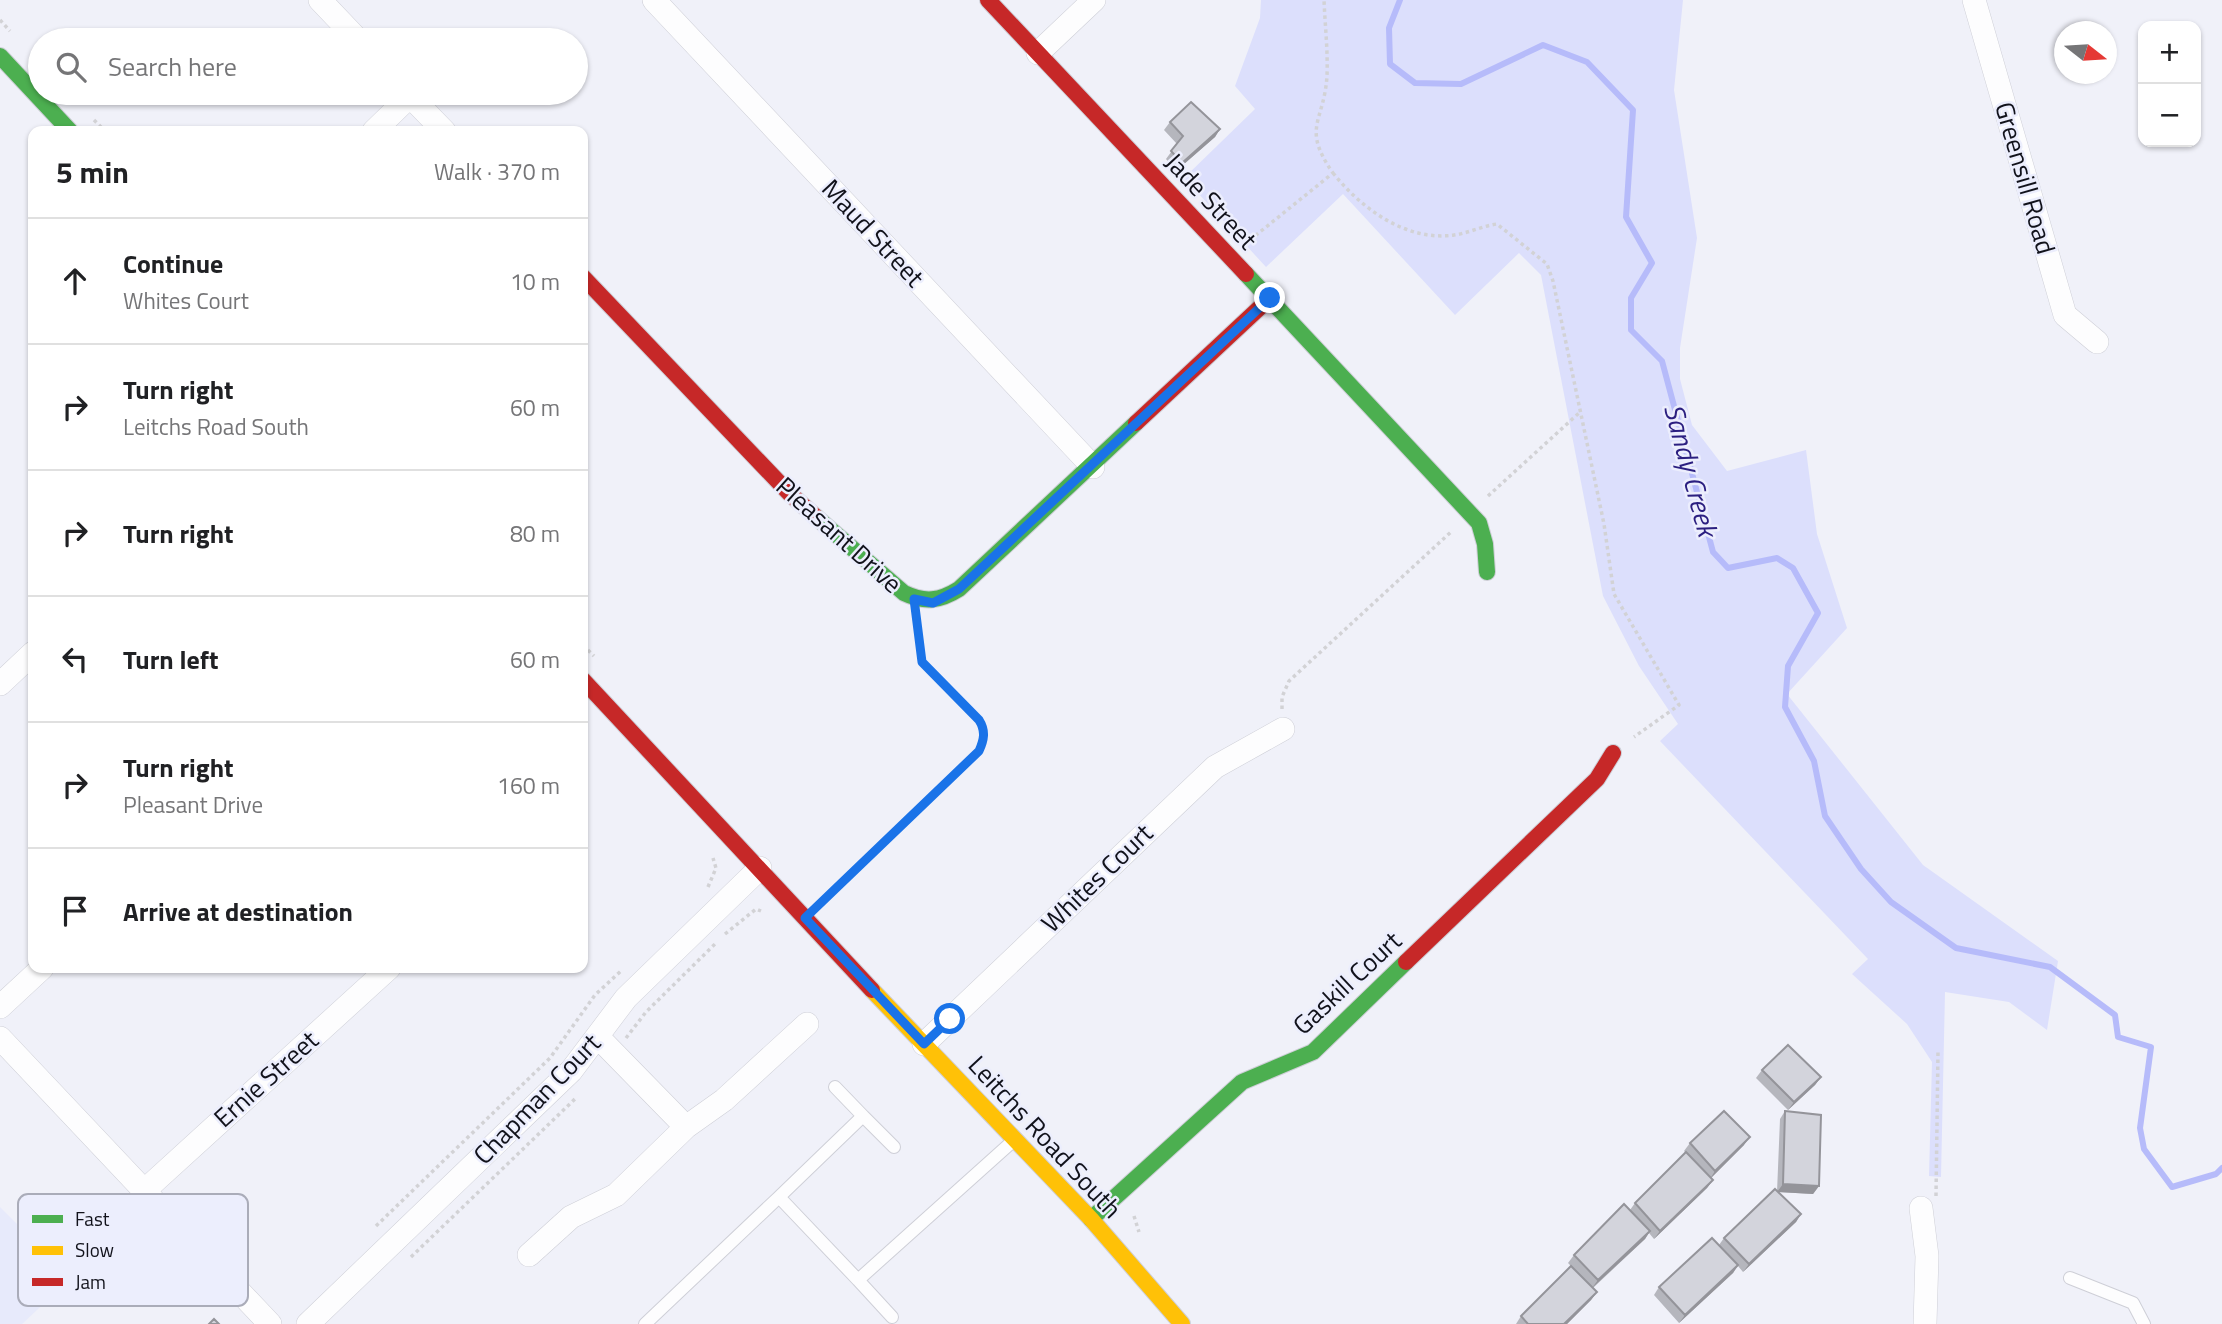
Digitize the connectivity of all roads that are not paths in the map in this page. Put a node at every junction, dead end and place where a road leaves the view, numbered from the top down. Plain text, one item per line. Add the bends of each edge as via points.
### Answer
1 (320, 0) edge
2 (654, 0) edge
3 (988, 0) edge
4 (1094, 0) edge
5 (1974, 0) edge
6 (347, 28) edge
7 (1038, 53) junction
8 (0, 56) edge
9 (28, 86) edge
10 (46, 105) edge
11 (399, 105) edge
12 (419, 105) edge
13 (65, 126) edge
14 (379, 126) edge
15 (439, 126) edge
16 (588, 282) edge
17 (1270, 298) junction
18 (2097, 342) dead end
19 (1093, 467) junction
20 (1487, 572) dead end
21 (28, 658) edge
22 (0, 684) edge
23 (588, 685) edge
24 (1283, 729) road end
25 (1613, 752) road end
26 (760, 868) junction
27 (37, 973) edge
28 (384, 973) edge
29 (0, 1007) edge
30 (807, 1024) dead end
31 (598, 1037) junction
32 (0, 1038) edge
33 (924, 1044) junction
34 (835, 1087) dead end
35 (863, 1116) junction
36 (686, 1127) junction
37 (1013, 1140) junction
38 (894, 1147) dead end
39 (146, 1194) edge
40 (152, 1194) edge
41 (779, 1197) junction
42 (1921, 1208) road end
43 (1091, 1219) junction
44 (529, 1255) dead end
45 (2070, 1278) dead end
46 (858, 1280) junction
47 (248, 1301) edge
48 (892, 1317) dead end
49 (321, 1320) edge
50 (270, 1324) edge
51 (645, 1324) edge
52 (1182, 1324) edge
53 (1926, 1324) edge
54 (2144, 1324) edge

1 - 6 street
2 - 19 street, Maud Street
3 - 7 street, Jade Street
4 - 7 street
5 - 18 street, Greensill Road via 2065,315
7 - 17 street, Jade Street
8 - 9 street
10 - 13 street
11 - 14 street
12 - 15 street
16 - 19 street, Pleasant Drive via 789,493 914,599 933,603 959,589
17 - 19 street, Pleasant Drive
17 - 20 street, Jade Street via 1479,523
21 - 22 street
23 - 26 street, Leitchs Road South
24 - 33 street, Whites Court via 1214,766
25 - 43 street, Gaskill Court via 1597,779 1313,1052 1242,1082
26 - 31 street, Chapman Court via 626,998
26 - 33 street, Leitchs Road South
27 - 29 street
28 - 40 street, Ernie Street
30 - 36 street via 724,1100
31 - 36 street
31 - 49 street, Chapman Court via 571,1071
32 - 39 street
33 - 37 street, Leitchs Road South
34 - 35 lane
35 - 38 lane
35 - 41 lane
36 - 44 street via 616,1195 571,1217
37 - 43 street, Leitchs Road South
37 - 46 lane
41 - 46 lane
41 - 51 lane
42 - 53 street via 1927,1256
43 - 52 street, Leitchs Road South
45 - 54 lane via 2133,1303
46 - 48 lane
47 - 50 street

